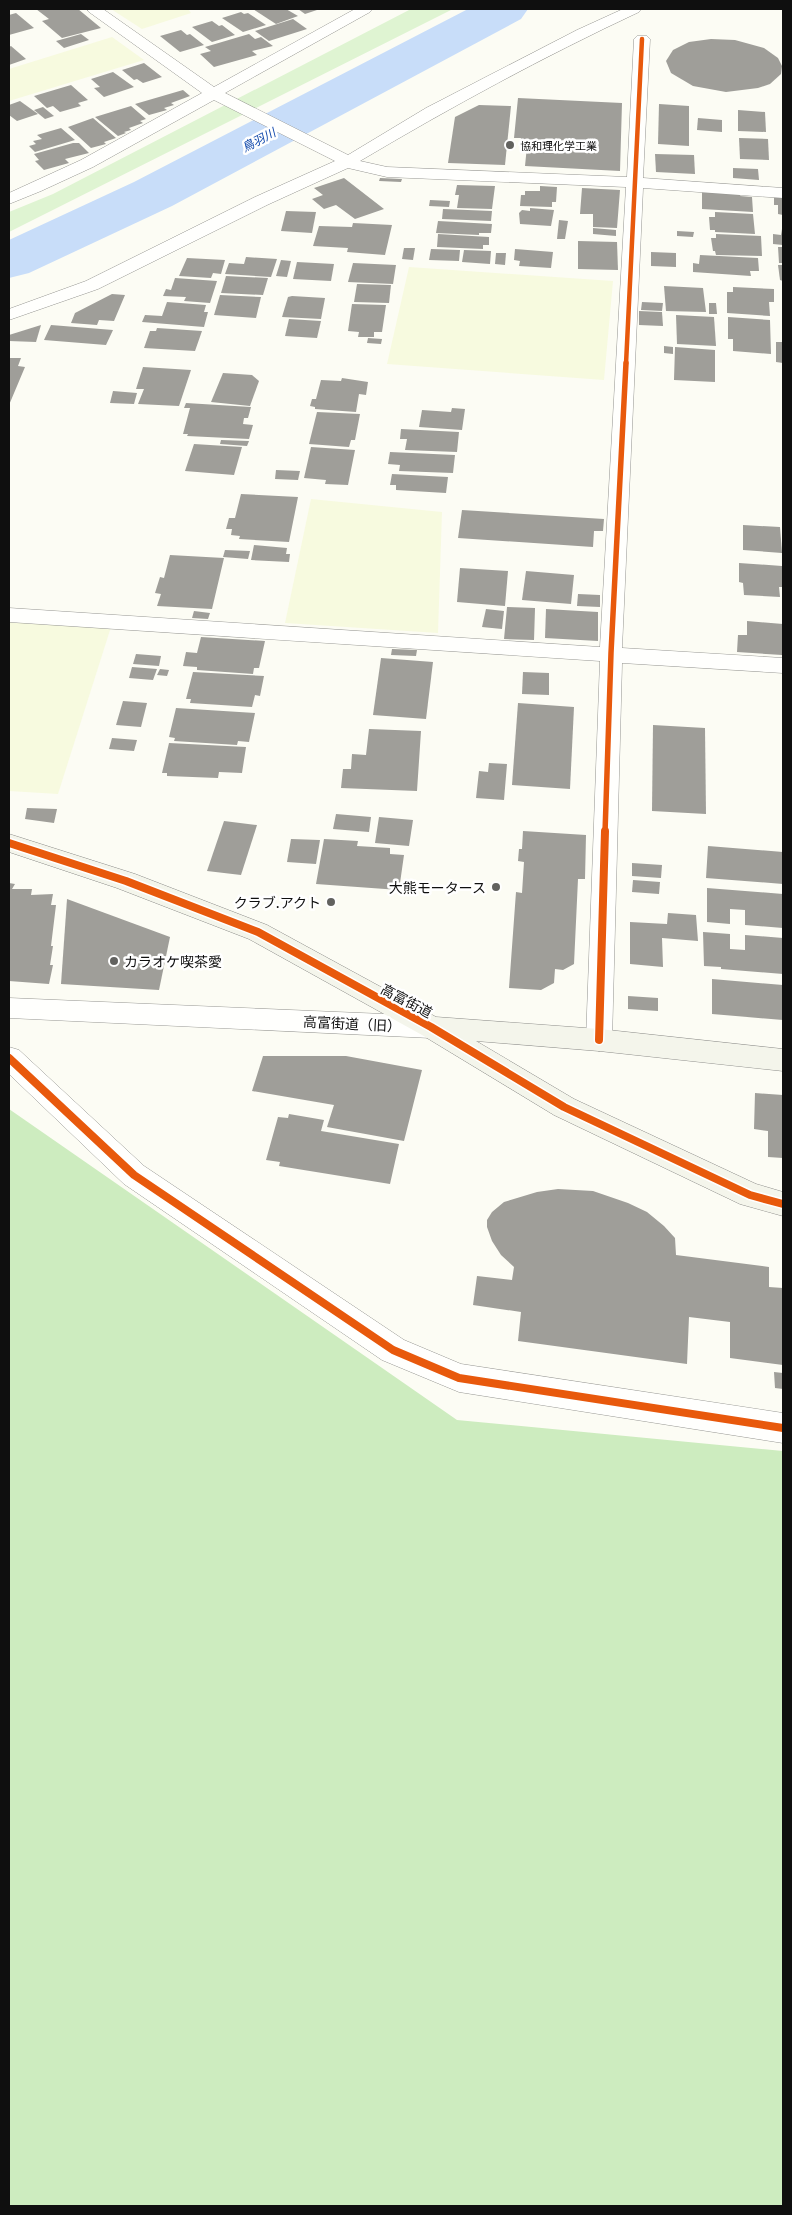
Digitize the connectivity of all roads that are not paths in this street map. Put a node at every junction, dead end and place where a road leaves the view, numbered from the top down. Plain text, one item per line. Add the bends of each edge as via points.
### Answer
1 (94, 9) edge
2 (365, 9) edge
3 (634, 9) edge
4 (642, 38) dead end
5 (216, 95) junction
6 (344, 158) junction
7 (634, 182) junction
8 (783, 194) edge
9 (9, 199) edge
10 (9, 316) edge
11 (9, 615) edge
12 (611, 653) junction
13 (783, 666) edge
14 (9, 843) edge
15 (9, 1008) edge
16 (431, 1027) junction
17 (599, 1040) junction
18 (9, 1058) edge
19 (783, 1060) edge
20 (783, 1204) edge
21 (783, 1428) edge

1 - 5 street
2 - 5 street
3 - 6 street
4 - 7 street
5 - 6 street
5 - 9 street via 46,184
6 - 7 street via 359,167 387,172
6 - 10 street via 92,286
7 - 8 street
7 - 12 street
11 - 12 street
12 - 13 street
12 - 17 street
14 - 16 street, 高富街道 via 126,882 258,932
15 - 16 street, 高富街道（旧）
16 - 17 street, 高富街道（旧）
16 - 20 street, 高富街道 via 564,1107 750,1195
17 - 19 street, 高富街道（旧）
18 - 21 street via 134,1175 393,1350 459,1378

